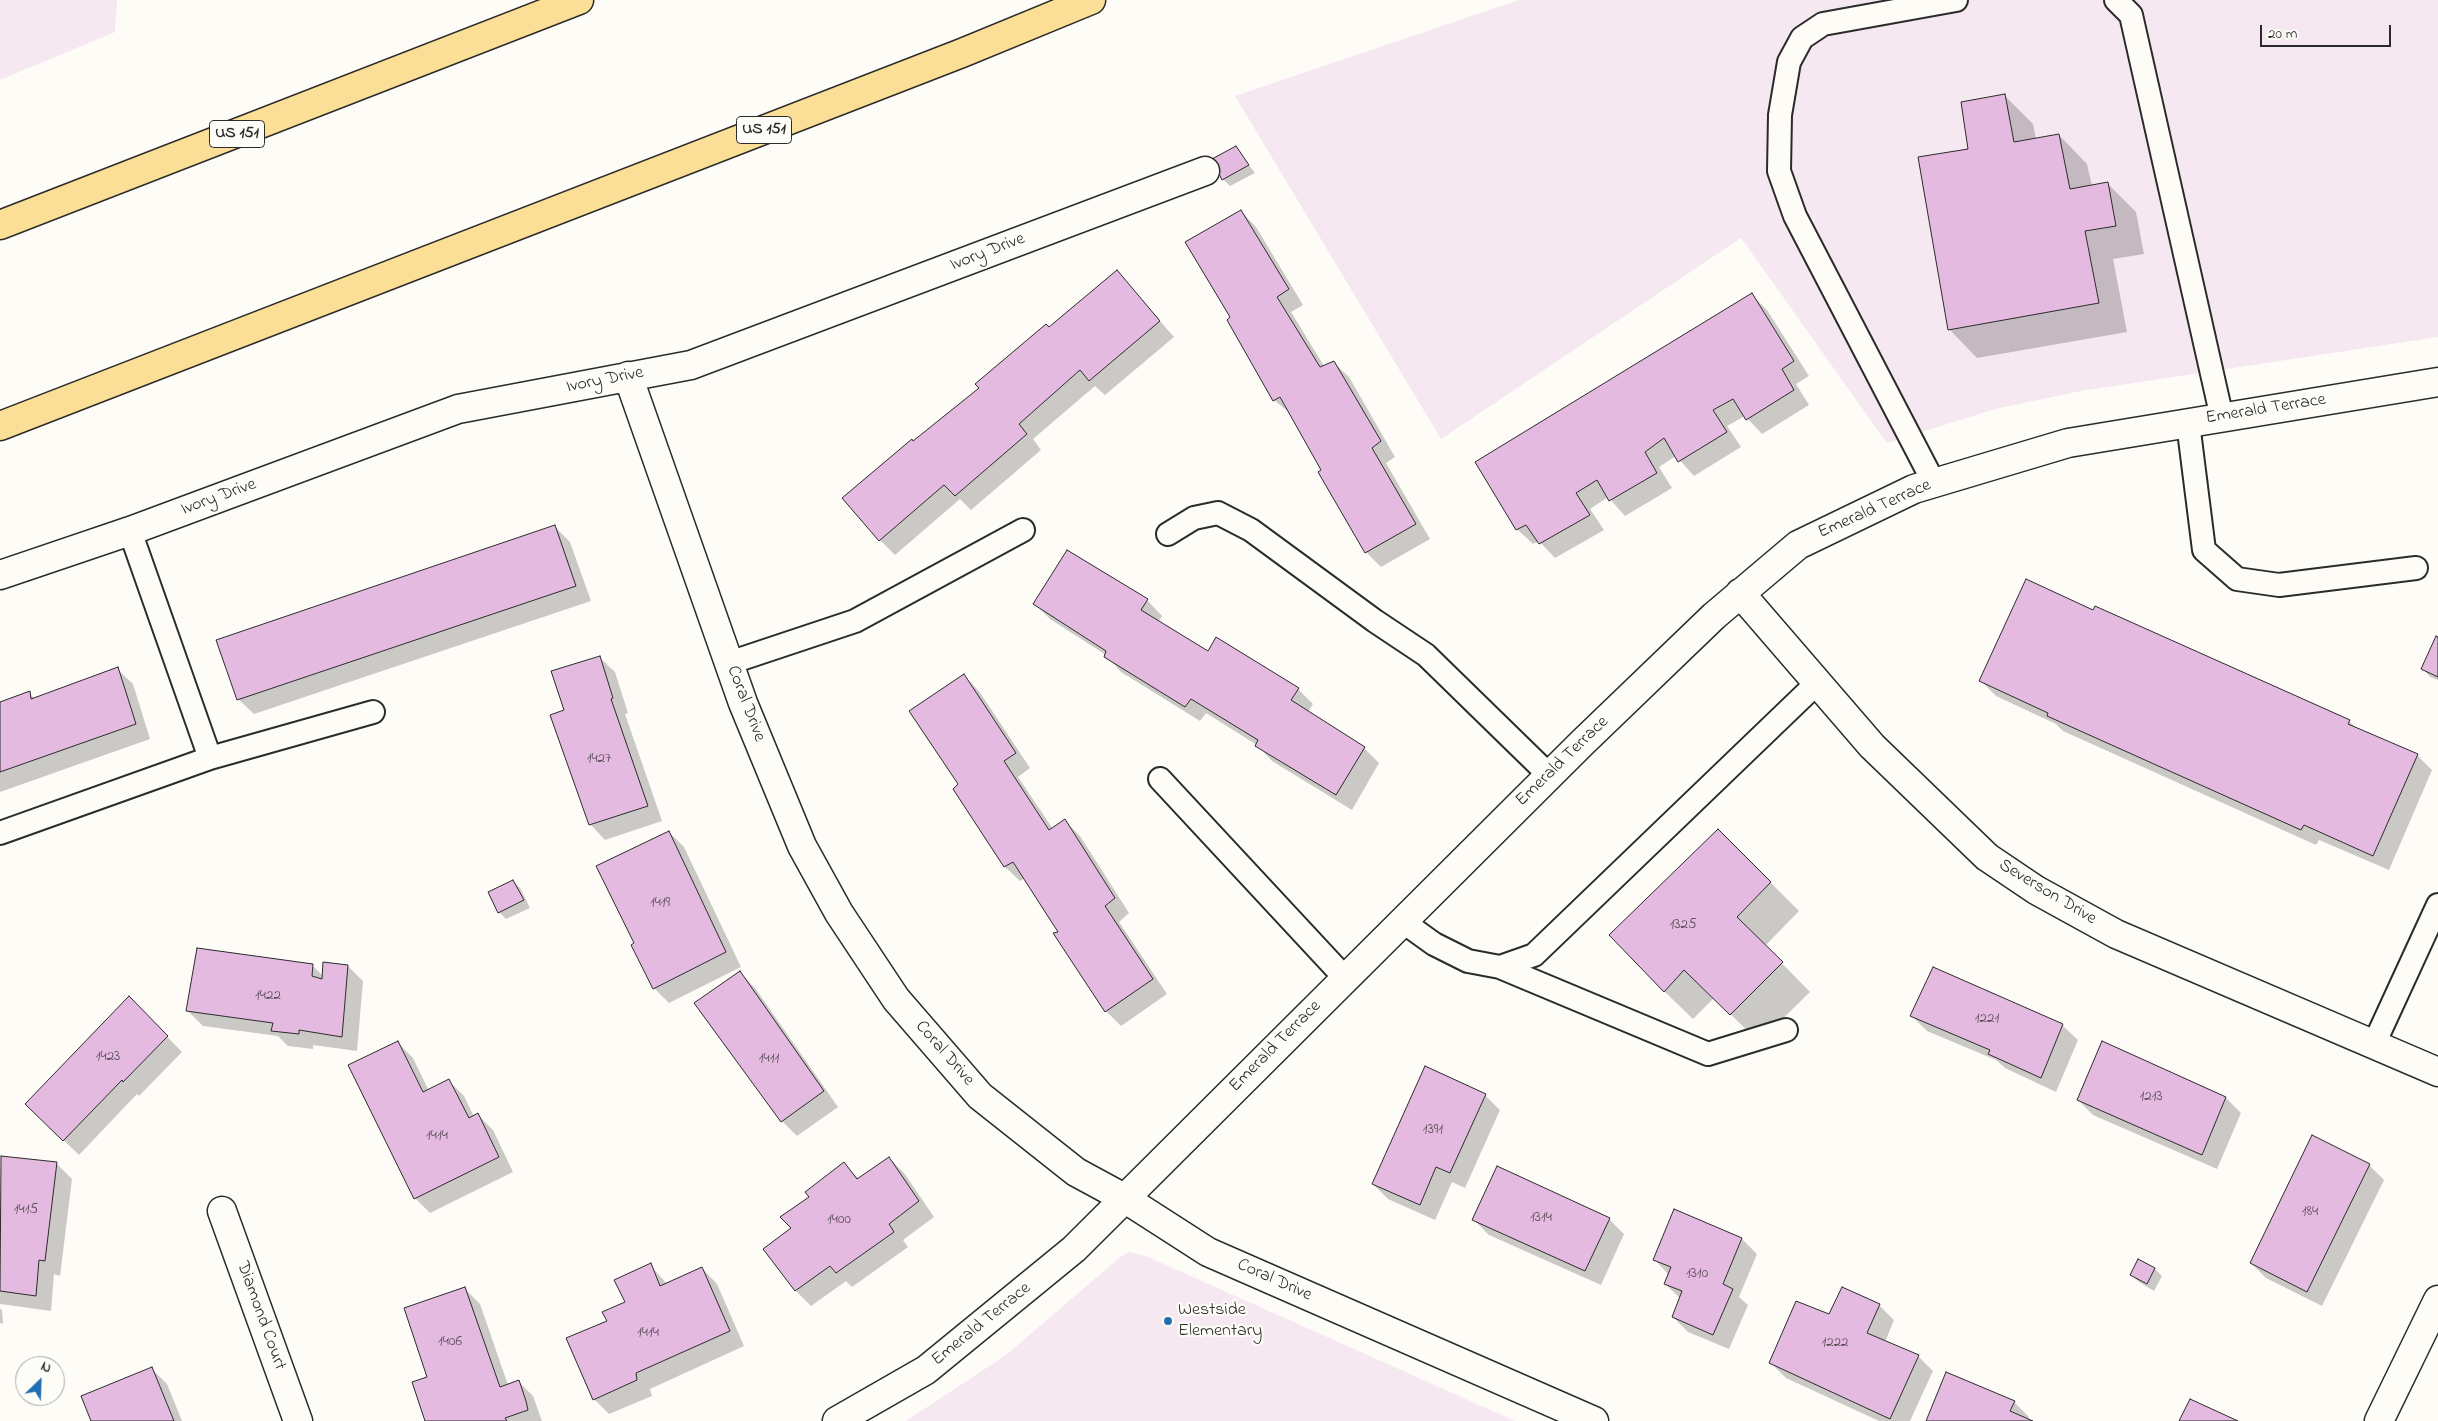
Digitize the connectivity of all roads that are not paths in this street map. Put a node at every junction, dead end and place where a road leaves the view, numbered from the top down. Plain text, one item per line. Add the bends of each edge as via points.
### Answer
1 (565, 0) edge
2 (579, 0) edge
3 (1091, 0) edge
4 (1956, 0) edge
5 (2116, 0) edge
6 (474, 42) junction
7 (1205, 171) dead end
8 (0, 225) edge
9 (628, 376) junction
10 (2438, 382) edge
11 (2222, 418) junction
12 (2188, 423) junction
13 (0, 426) edge
14 (1934, 483) junction
15 (1024, 530) dead end
16 (130, 531) junction
17 (1168, 534) dead end
18 (2416, 568) dead end
19 (0, 575) edge
20 (1740, 594) junction
21 (729, 663) junction
22 (1817, 683) junction
23 (373, 712) dead end
24 (210, 758) junction
25 (1549, 775) junction
26 (1160, 779) dead end
27 (0, 833) edge
28 (2438, 905) edge
29 (1402, 922) junction
30 (1500, 966) junction
31 (1345, 978) junction
32 (1786, 1030) dead end
33 (2374, 1044) junction
34 (2438, 1072) edge
35 (1124, 1198) junction
36 (222, 1211) dead end
37 (2438, 1300) edge
38 (298, 1421) edge
39 (837, 1421) edge
40 (1594, 1421) edge
41 (2379, 1421) edge

1 - 6 highway
2 - 6 highway, US 151
3 - 13 highway, US 151
4 - 14 lane via 1823,24 1802,38 1789,62 1780,115 1779,171 1795,216
5 - 11 lane via 2131,15
6 - 8 highway, US 151
7 - 9 street, Ivory Drive via 690,365
9 - 16 street, Ivory Drive via 458,409
9 - 21 street, Coral Drive
10 - 11 street, Emerald Terrace
11 - 12 street, Emerald Terrace
12 - 14 street, Emerald Terrace via 2068,443
12 - 18 lane via 2204,550 2237,578 2279,585
14 - 20 street, Emerald Terrace via 1914,489 1798,545
15 - 21 lane via 855,620
16 - 19 street, Ivory Drive
16 - 24 lane
17 - 25 lane via 1194,518 1218,513 1251,530 1426,655
20 - 22 street, Severson Drive
20 - 25 street, Emerald Terrace
21 - 35 street, Coral Drive via 802,846 839,912 896,999 980,1096 1076,1172
22 - 30 lane via 1534,955
22 - 33 street, Severson Drive via 1872,746 1987,857 2036,890 2116,934
23 - 24 lane
24 - 27 lane
25 - 29 street, Emerald Terrace
26 - 31 lane
28 - 33 lane
29 - 30 lane via 1434,944 1468,961
29 - 31 street, Emerald Terrace
30 - 32 lane via 1708,1054
31 - 35 street, Emerald Terrace
33 - 34 street, Severson Drive
35 - 39 street, Emerald Terrace via 1074,1249 926,1370
35 - 40 street, Coral Drive via 1208,1252
36 - 38 street, Diamond Court
37 - 41 street

